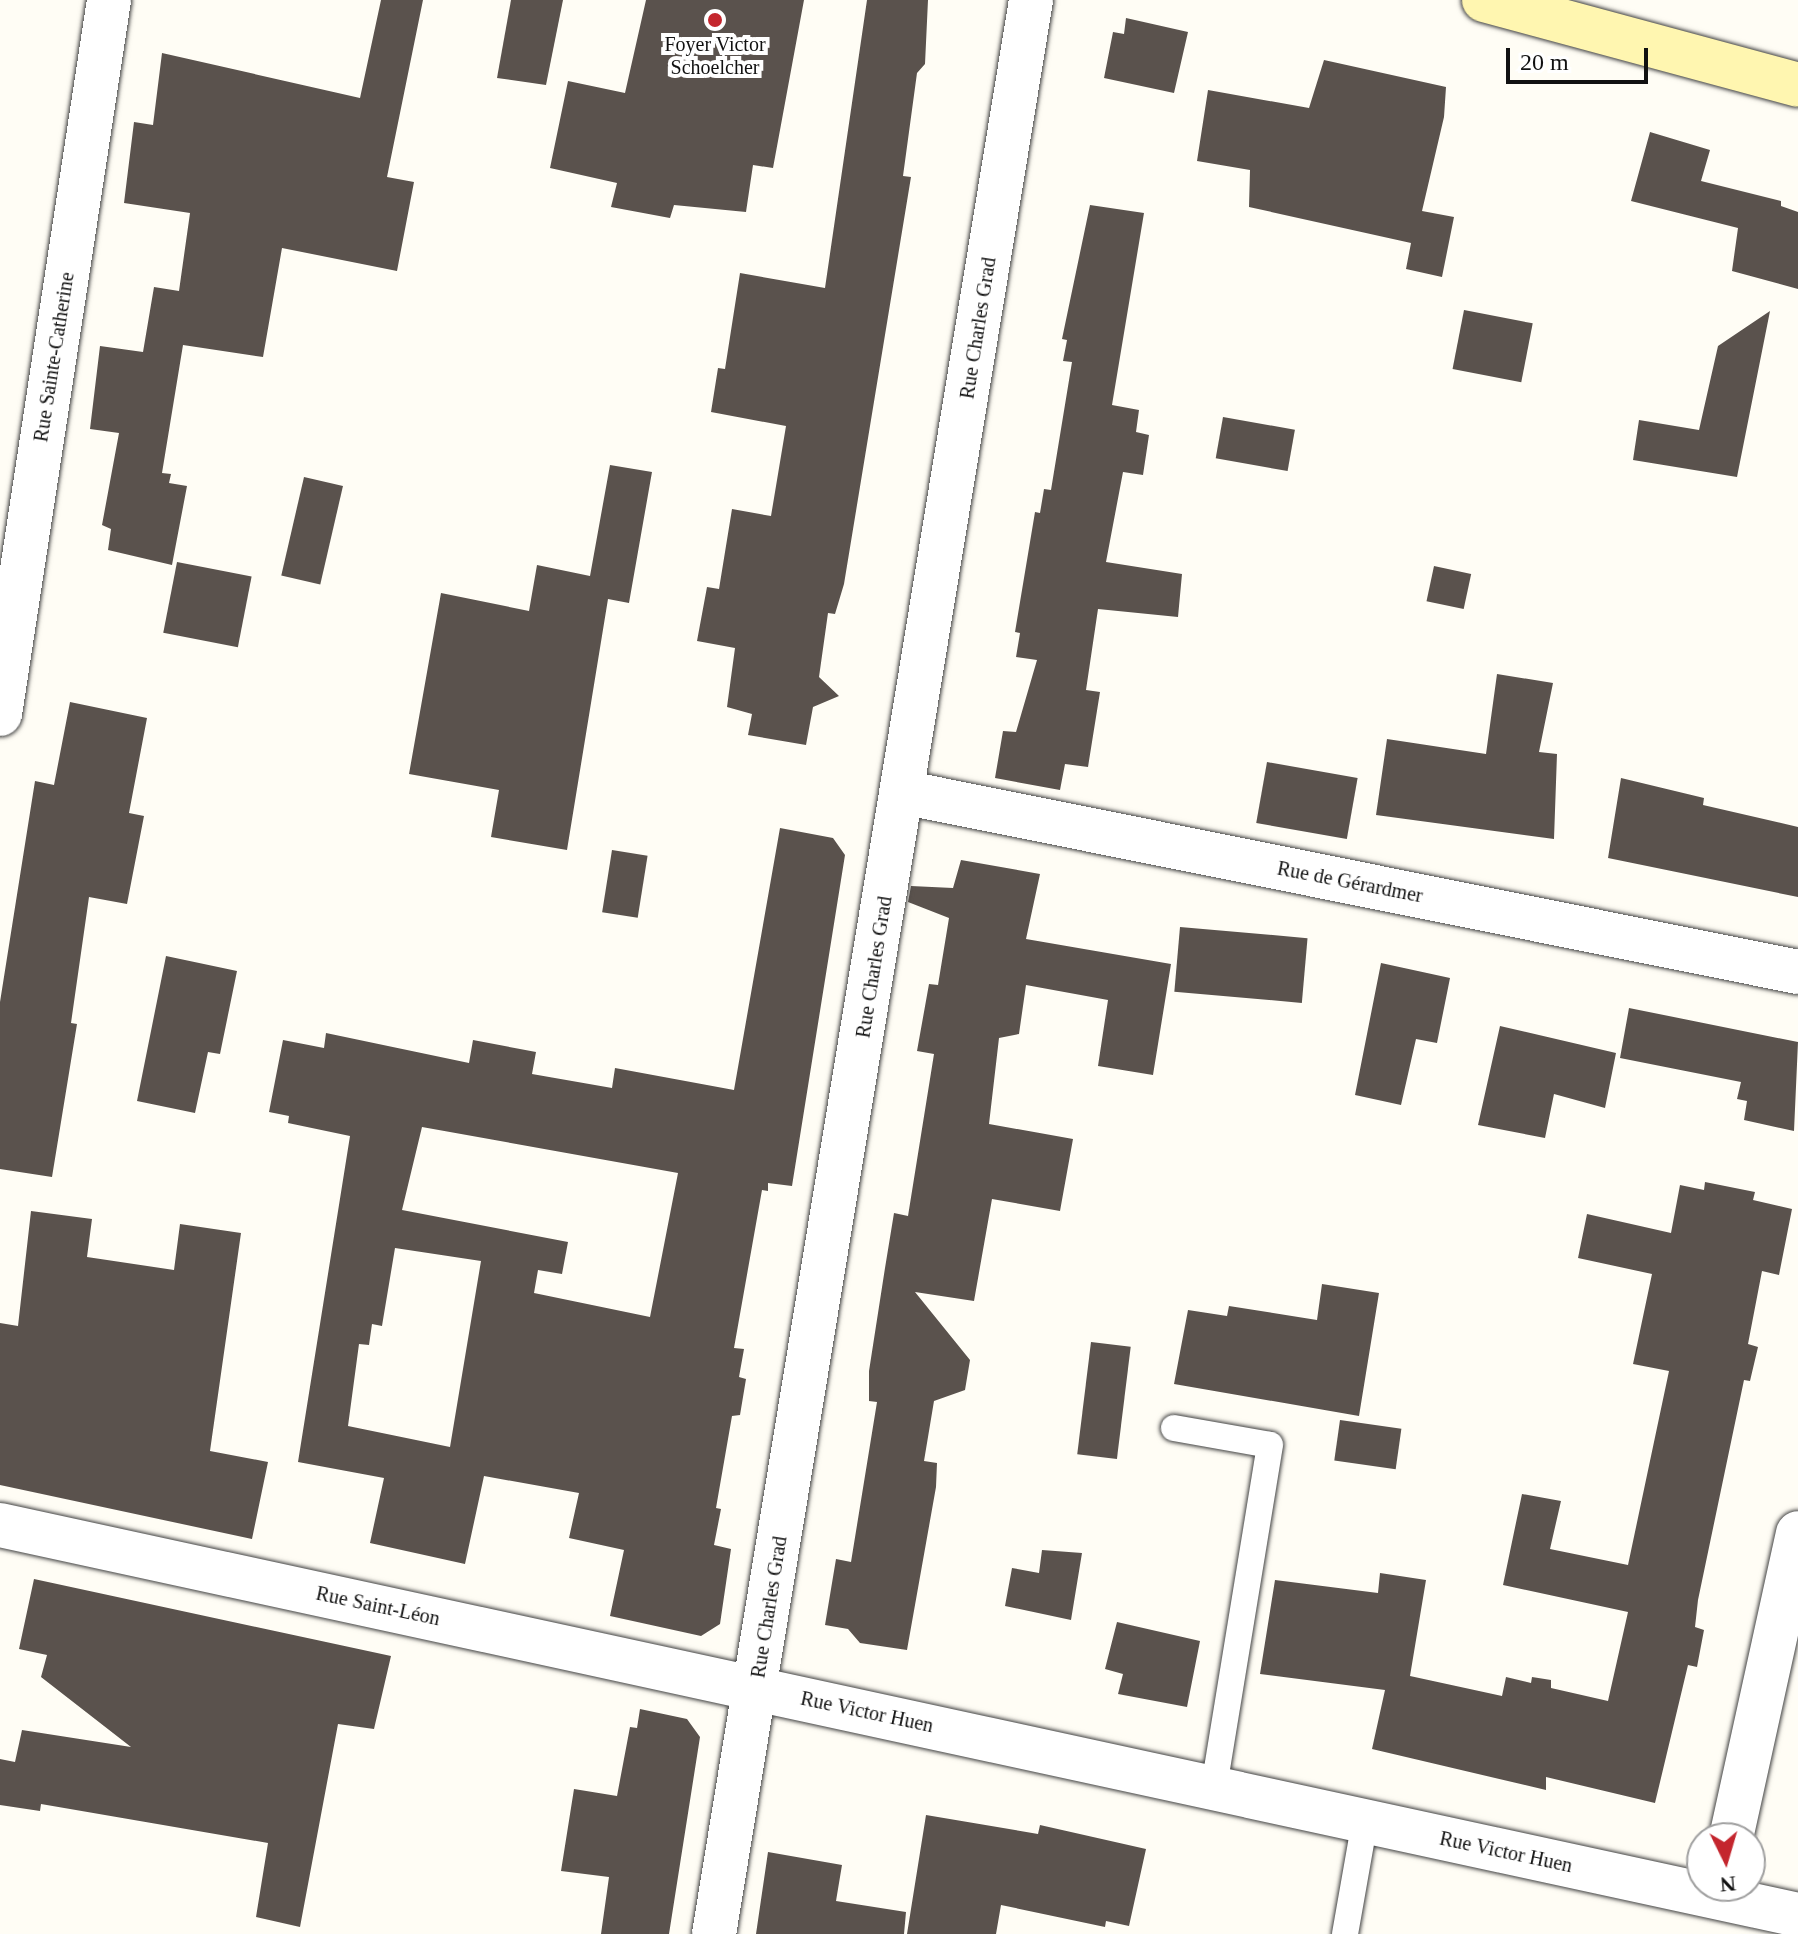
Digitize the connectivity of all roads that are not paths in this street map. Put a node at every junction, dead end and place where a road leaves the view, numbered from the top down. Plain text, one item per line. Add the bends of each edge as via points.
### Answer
1 (109, 0) edge
2 (1031, 0) edge
3 (1496, 1) edge
4 (1798, 85) edge
5 (3, 667) edge
6 (0, 714) edge
7 (902, 792) junction
8 (1798, 972) edge
9 (1174, 1428) dead end
10 (0, 1525) edge
11 (1798, 1533) edge
12 (756, 1687) junction
13 (1214, 1788) junction
14 (1365, 1821) junction
15 (1735, 1822) edge
16 (1686, 1885) edge
17 (1753, 1902) edge
18 (1798, 1915) edge
19 (714, 1934) edge
20 (1345, 1934) edge

1 - 5 street, Rue Sainte-Catherine
2 - 7 street, Rue Charles Grad
3 - 4 street
5 - 6 street, Rue Sainte-Catherine
7 - 8 street, Rue de Gérardmer
7 - 12 street, Rue Charles Grad
9 - 13 lane via 1270,1445
10 - 12 street, Rue Saint-Léon
11 - 15 street
12 - 13 street, Rue Victor Huen
12 - 19 street, Rue Charles Grad
13 - 14 street, Rue Victor Huen
14 - 16 street, Rue Victor Huen
14 - 20 lane
17 - 18 street, Rue Victor Huen

